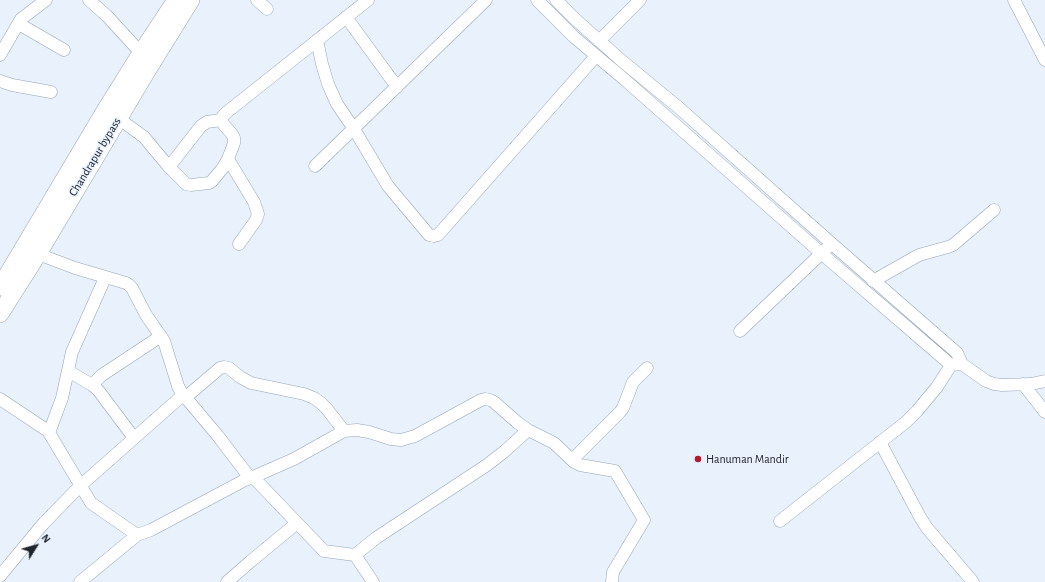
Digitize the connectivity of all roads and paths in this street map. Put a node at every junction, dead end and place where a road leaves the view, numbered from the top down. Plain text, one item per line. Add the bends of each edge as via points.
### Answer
1 (46, 0) edge
2 (89, 0) edge
3 (176, 0) edge
4 (191, 0) edge
5 (257, 0) edge
6 (368, 0) edge
7 (486, 0) edge
8 (537, 0) edge
9 (556, 0) edge
10 (640, 0) edge
11 (1014, 0) edge
12 (268, 9) dead end
13 (346, 17) junction
14 (19, 24) junction
15 (317, 40) junction
16 (599, 41) junction
17 (64, 50) dead end
18 (141, 53) junction
19 (1043, 53) edge
20 (0, 54) edge
21 (596, 56) junction
22 (0, 80) edge
23 (397, 87) junction
24 (52, 92) dead end
25 (118, 118) junction
26 (221, 120) junction
27 (354, 129) junction
28 (228, 159) junction
29 (315, 166) dead end
30 (169, 167) junction
31 (772, 191) junction
32 (762, 202) junction
33 (994, 210) dead end
34 (831, 243) junction
35 (238, 244) dead end
36 (821, 253) junction
37 (38, 254) junction
38 (5, 269) edge
39 (105, 278) junction
40 (873, 281) junction
41 (0, 287) edge
42 (0, 314) edge
43 (740, 331) dead end
44 (161, 336) junction
45 (957, 364) junction
46 (647, 368) dead end
47 (68, 371) junction
48 (1045, 381) edge
49 (1023, 384) junction
50 (92, 385) junction
51 (185, 396) junction
52 (0, 399) edge
53 (1045, 412) edge
54 (528, 430) junction
55 (344, 431) junction
56 (49, 433) junction
57 (134, 438) junction
58 (880, 442) junction
59 (572, 460) junction
60 (251, 478) junction
61 (80, 486) junction
62 (780, 521) dead end
63 (297, 523) junction
64 (137, 535) junction
65 (355, 555) junction
66 (1, 574) edge
67 (80, 582) edge
68 (227, 582) edge
69 (373, 582) edge
70 (612, 582) edge
71 (973, 582) edge

1 - 14 street via 24,16
2 - 18 street
3 - 18 highway, Chandrapur bypass
4 - 25 highway, Chandrapur bypass
5 - 12 street
6 - 13 street
7 - 23 street
8 - 21 street via 574,38
9 - 16 street
10 - 16 street
11 - 19 street
13 - 15 street
13 - 23 street
14 - 17 street
14 - 20 street
15 - 26 street via 227,112
15 - 27 street via 328,84 337,104
16 - 31 street
18 - 38 highway, Chandrapur bypass
21 - 27 street via 434,236 430,235 388,186
21 - 32 street
22 - 24 street via 12,85
23 - 27 street
25 - 30 street via 144,137
25 - 37 highway, Chandrapur bypass
26 - 28 street via 234,138
26 - 30 street via 207,122 201,126
27 - 29 street
28 - 30 street via 212,181 205,184 186,184
28 - 35 street via 254,202 258,214
31 - 32 street
31 - 34 street
32 - 36 street
33 - 40 street via 953,245 919,255
34 - 36 street
34 - 40 street
36 - 43 street
36 - 45 street
37 - 39 street
37 - 42 highway, Chandrapur bypass
38 - 41 highway, Chandrapur bypass
39 - 44 street via 126,283 132,288
39 - 47 street via 74,346
40 - 45 street via 956,353
44 - 50 street via 102,375
44 - 51 street via 179,388
45 - 49 street via 994,384
45 - 58 street via 917,411
46 - 59 street via 633,382 620,412
47 - 50 street
47 - 56 street via 62,398
48 - 49 street
49 - 53 street
50 - 57 street
51 - 55 street via 220,368 229,368 251,383 314,398 327,409
51 - 57 street
51 - 60 street
52 - 56 street
54 - 55 street via 494,402 485,399 415,436 402,440 357,430
54 - 59 street via 554,443
54 - 65 street via 505,451 376,538
55 - 60 street via 294,459
56 - 61 street
57 - 61 street
58 - 62 street
58 - 71 street via 927,528
59 - 70 street via 580,465 615,471 644,520 613,572
60 - 63 street
60 - 64 street
61 - 64 street via 91,503
61 - 66 street via 43,524
63 - 65 street via 324,551
63 - 68 street
64 - 67 street
65 - 69 street

